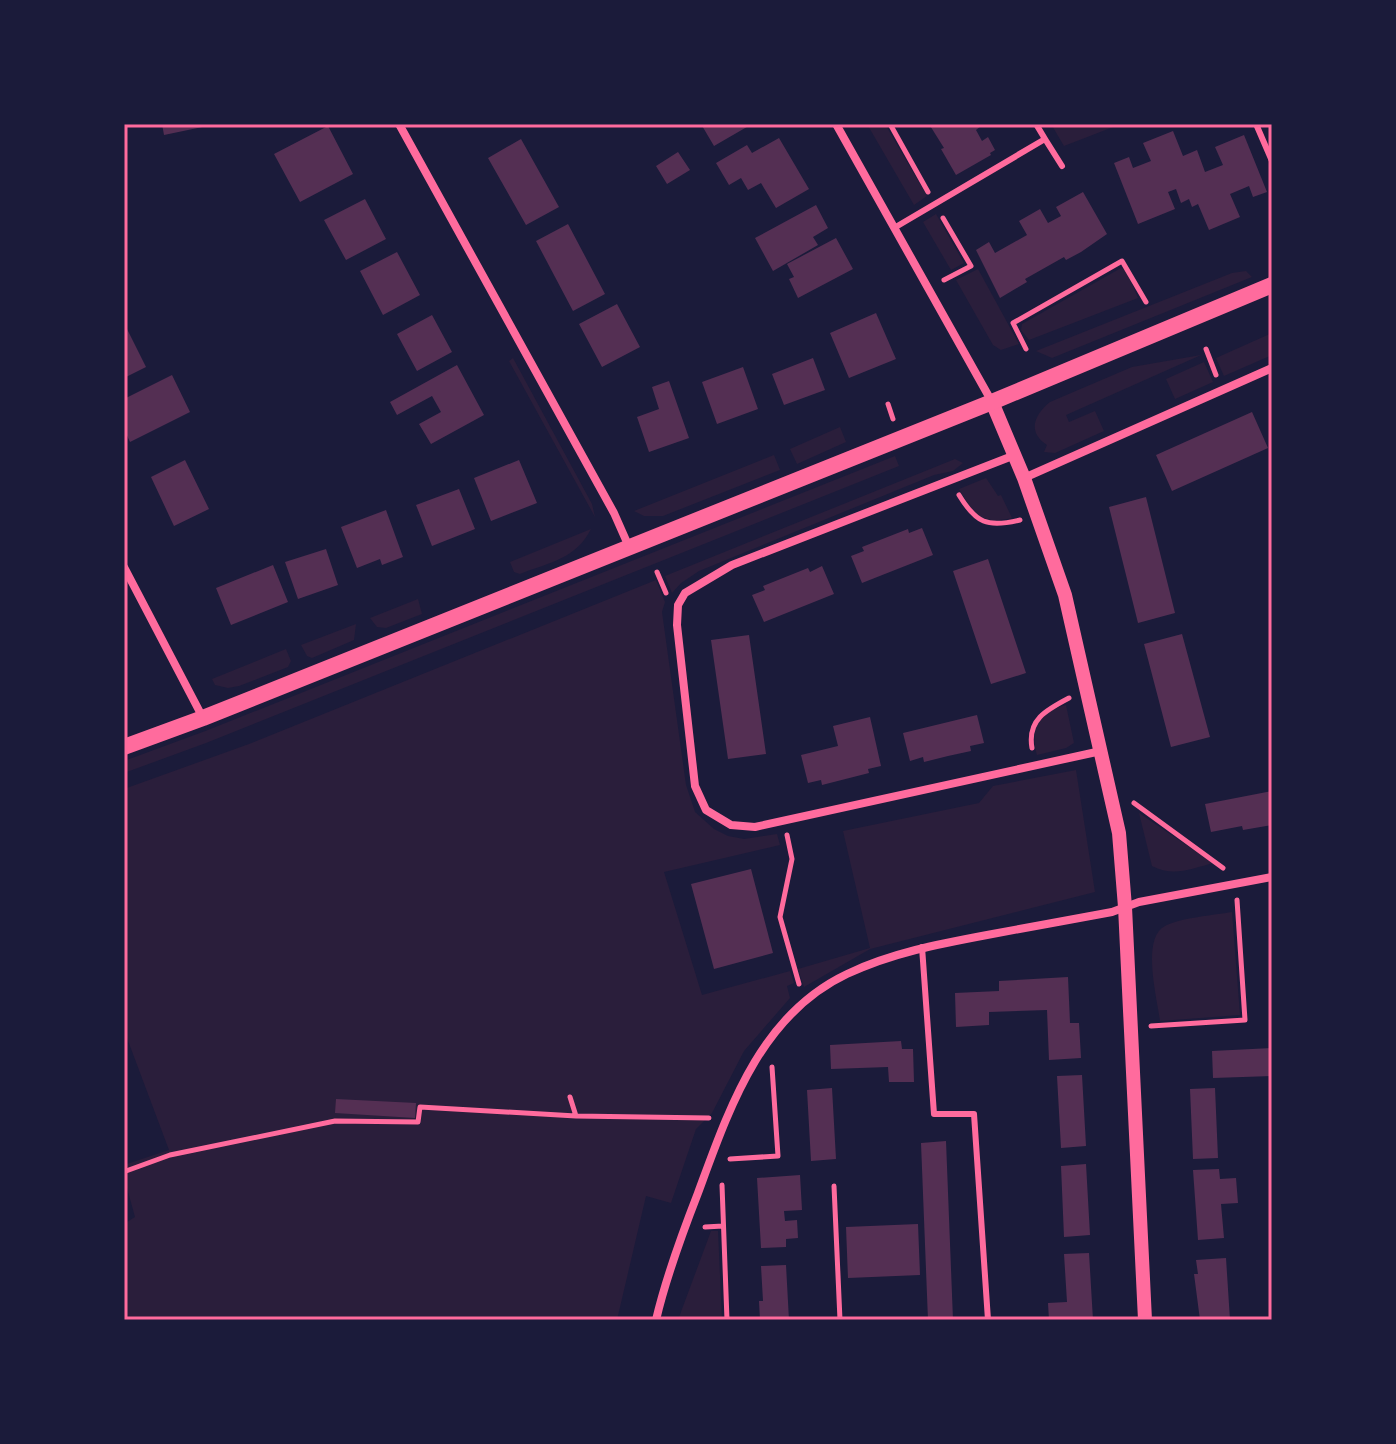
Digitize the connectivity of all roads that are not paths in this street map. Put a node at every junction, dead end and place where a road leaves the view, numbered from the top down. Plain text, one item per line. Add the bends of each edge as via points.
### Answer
1 (399, 124) edge
2 (836, 124) edge
3 (1036, 124) edge
4 (1256, 124) edge
5 (1045, 139) junction
6 (1272, 161) edge
7 (1062, 166) dead end
8 (894, 228) junction
9 (1272, 285) edge
10 (1272, 368) edge
11 (992, 402) junction
12 (1015, 455) junction
13 (1024, 478) junction
14 (629, 547) junction
15 (124, 567) edge
16 (203, 718) junction
17 (124, 747) edge
18 (1101, 750) junction
19 (1272, 877) edge
20 (1125, 907) junction
21 (922, 947) junction
22 (656, 1320) edge
23 (988, 1320) edge
24 (1145, 1320) edge

1 - 14 street
2 - 8 street
3 - 5 lane
4 - 6 lane
5 - 7 lane
5 - 8 lane
8 - 11 street
9 - 11 main road
10 - 13 street
11 - 12 street
11 - 14 main road
12 - 13 street
12 - 18 street via 732,565 685,593 677,625 695,786 706,810 731,825 755,827
13 - 18 street via 1065,595
14 - 16 main road
15 - 16 street
16 - 17 main road
18 - 20 street via 1119,833
19 - 20 street
20 - 21 street
20 - 24 street
21 - 22 street via 844,975 804,1001 754,1061 726,1118
21 - 23 lane via 934,1114 974,1114

